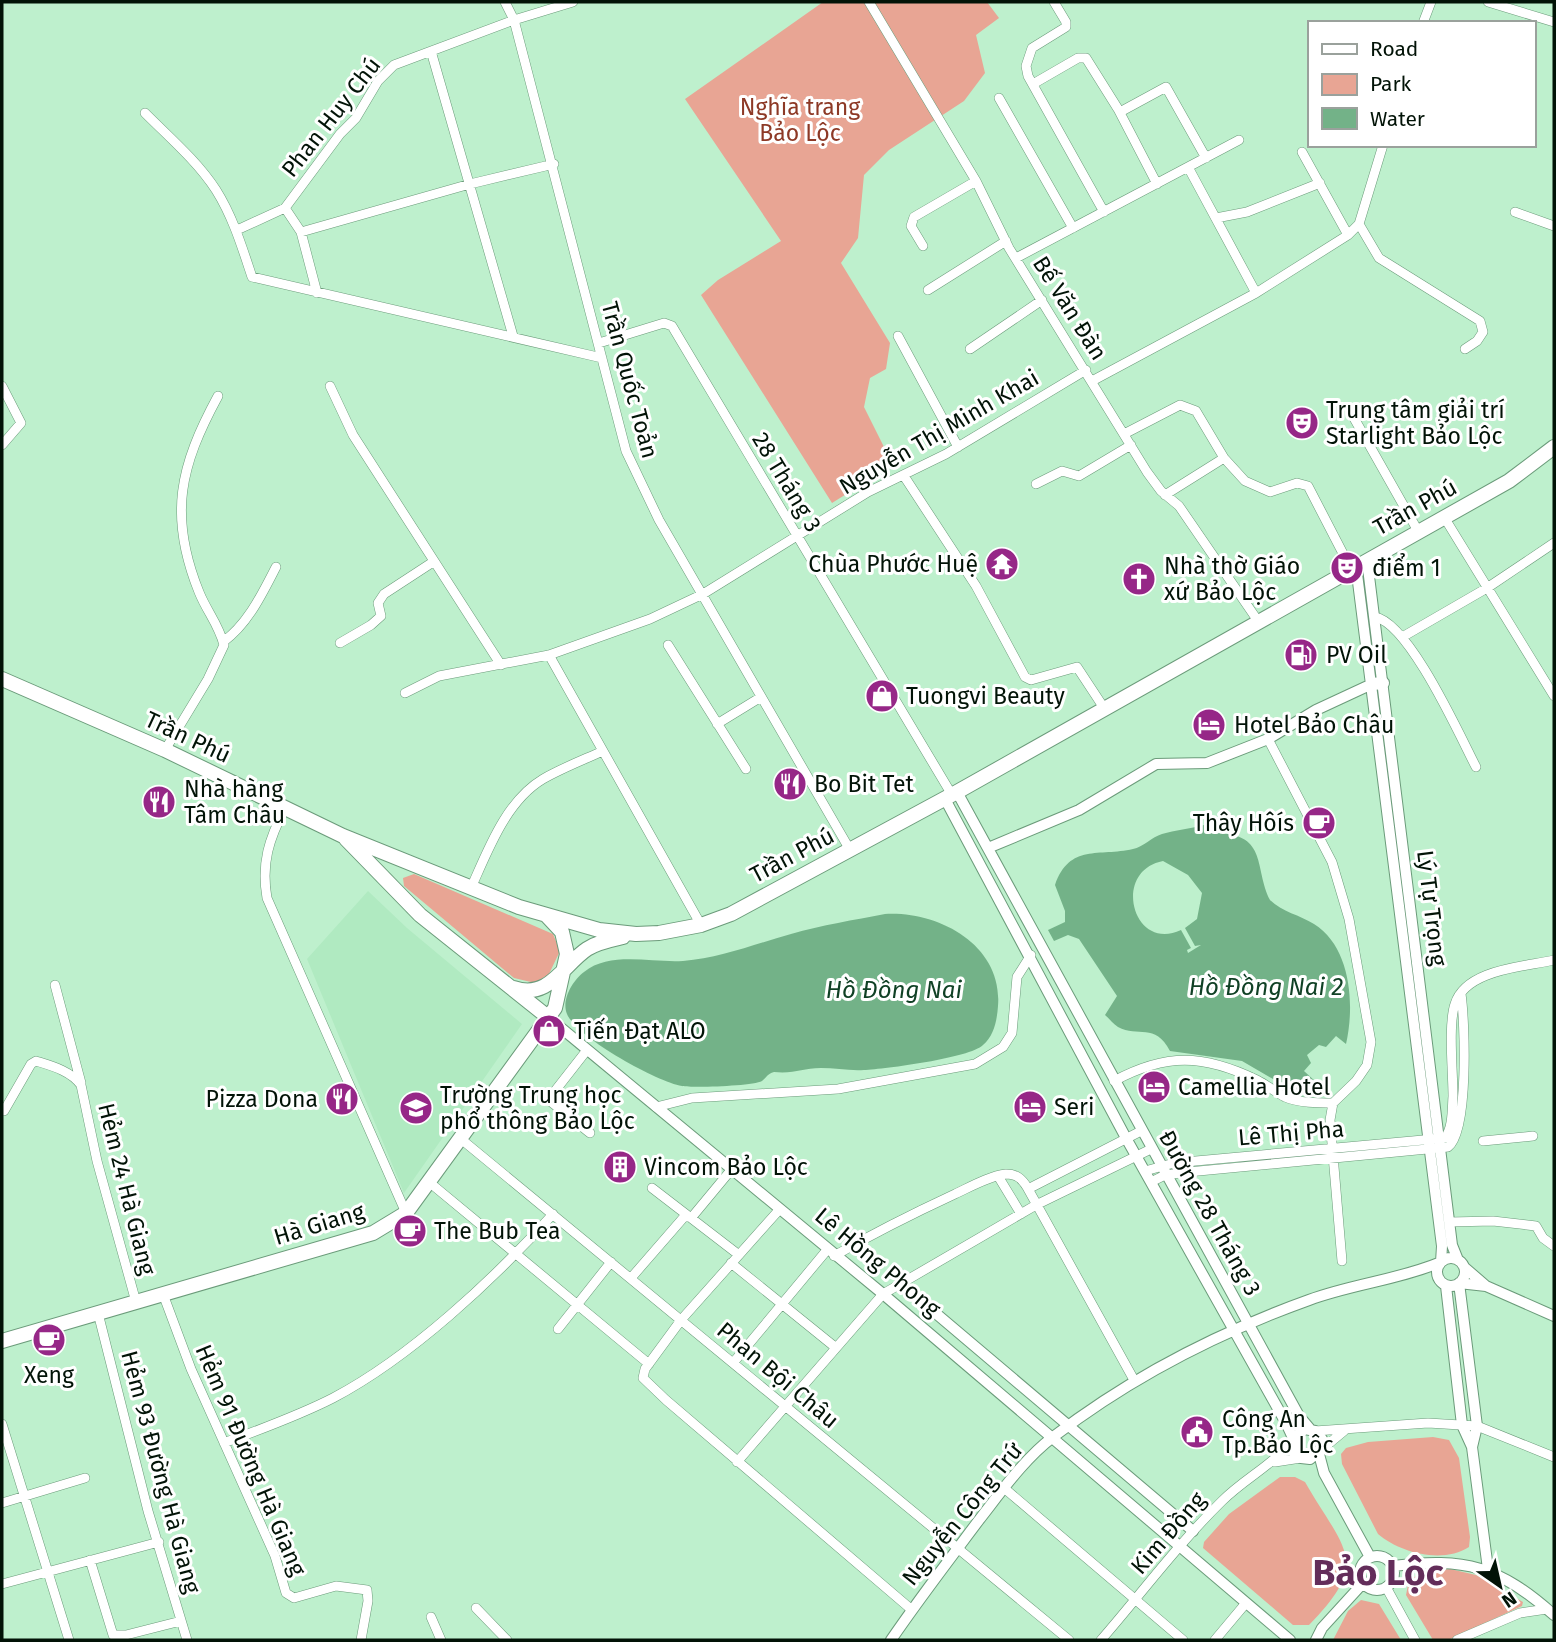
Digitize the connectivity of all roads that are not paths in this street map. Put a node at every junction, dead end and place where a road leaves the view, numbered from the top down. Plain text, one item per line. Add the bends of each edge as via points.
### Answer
1 (505, 2) edge
2 (573, 2) edge
3 (869, 2) edge
4 (1054, 2) edge
5 (1431, 2) edge
6 (1489, 2) edge
7 (514, 20) junction
8 (1424, 21) edge
9 (1554, 22) edge
10 (431, 51) junction
11 (1033, 84) junction
12 (999, 98) dead end
13 (1120, 112) junction
14 (145, 113) dead end
15 (1239, 140) dead end
16 (1382, 147) edge
17 (1302, 152) dead end
18 (1206, 158) junction
19 (554, 164) junction
20 (1188, 167) junction
21 (976, 181) junction
22 (1320, 183) junction
23 (470, 184) junction
24 (1157, 184) junction
25 (285, 208) junction
26 (1104, 212) junction
27 (1515, 212) dead end
28 (1216, 218) junction
29 (1359, 224) junction
30 (1554, 226) edge
31 (1073, 228) junction
32 (237, 230) junction
33 (301, 232) junction
34 (1348, 235) junction
35 (1006, 241) junction
36 (923, 246) dead end
37 (1016, 258) junction
38 (928, 290) dead end
39 (317, 293) junction
40 (1256, 293) junction
41 (1042, 300) junction
42 (513, 336) junction
43 (898, 336) dead end
44 (599, 343) junction
45 (970, 349) dead end
46 (1465, 349) dead end
47 (602, 358) junction
48 (1086, 369) junction
49 (1092, 381) junction
50 (2, 386) edge
51 (330, 386) dead end
52 (218, 396) dead end
53 (1350, 411) dead end
54 (1124, 434) junction
55 (2, 445) edge
56 (1131, 445) junction
57 (958, 447) junction
58 (1554, 447) edge
59 (1224, 458) junction
60 (904, 476) junction
61 (1036, 484) dead end
62 (1165, 495) junction
63 (1444, 517) junction
64 (1418, 531) junction
65 (798, 538) junction
66 (1554, 543) edge
67 (433, 562) junction
68 (1358, 565) junction
69 (276, 567) dead end
70 (1487, 588) junction
71 (704, 594) junction
72 (1375, 617) junction
73 (1258, 621) junction
74 (1404, 636) junction
75 (223, 642) junction
76 (340, 643) dead end
77 (668, 645) dead end
78 (549, 655) junction
79 (501, 665) junction
80 (2, 679) edge
81 (1378, 683) junction
82 (405, 694) dead end
83 (1554, 696) edge
84 (761, 697) junction
85 (1104, 708) junction
86 (718, 724) junction
87 (1268, 738) junction
88 (165, 750) junction
89 (603, 751) junction
90 (1476, 767) dead end
91 (746, 769) dead end
92 (952, 795) junction
93 (285, 808) junction
94 (343, 836) junction
95 (988, 848) junction
96 (850, 850) junction
97 (415, 865) junction
98 (471, 887) junction
99 (396, 891) junction
100 (547, 915) junction
101 (701, 925) junction
102 (636, 934) junction
103 (1031, 955) junction
104 (1554, 960) edge
105 (565, 971) junction
106 (55, 985) dead end
107 (510, 986) junction
108 (549, 1018) junction
109 (1092, 1040) junction
110 (1079, 1047) junction
111 (587, 1050) junction
112 (1114, 1081) junction
113 (81, 1085) junction
114 (1333, 1103) junction
115 (656, 1107) junction
116 (4, 1111) dead end
117 (1140, 1131) junction
118 (590, 1133) dead end
119 (1534, 1136) dead end
120 (1126, 1138) junction
121 (461, 1139) junction
122 (1483, 1141) dead end
123 (1435, 1146) junction
124 (1151, 1149) junction
125 (1334, 1149) junction
126 (1136, 1156) junction
127 (1336, 1160) junction
128 (732, 1170) junction
129 (1162, 1170) junction
130 (1145, 1171) junction
131 (998, 1177) junction
132 (429, 1182) junction
133 (1151, 1182) junction
134 (652, 1188) dead end
135 (1028, 1189) junction
136 (1036, 1205) junction
137 (779, 1210) junction
138 (406, 1213) junction
139 (553, 1214) junction
140 (1021, 1214) junction
141 (692, 1217) junction
142 (1450, 1222) junction
143 (1554, 1246) edge
144 (831, 1253) junction
145 (516, 1255) junction
146 (738, 1255) junction
147 (1342, 1261) dead end
148 (611, 1262) junction
149 (1441, 1262) junction
150 (731, 1264) junction
151 (1461, 1264) junction
152 (1417, 1272) junction
153 (631, 1278) junction
154 (900, 1283) junction
155 (1459, 1283) junction
156 (1444, 1284) junction
157 (1486, 1286) junction
158 (163, 1294) junction
159 (883, 1294) junction
160 (136, 1302) junction
161 (783, 1303) junction
162 (576, 1305) junction
163 (98, 1313) junction
164 (1554, 1316) edge
165 (681, 1320) junction
166 (1248, 1323) junction
167 (558, 1329) dead end
168 (1235, 1329) junction
169 (2, 1340) edge
170 (835, 1347) junction
171 (733, 1363) junction
172 (649, 1364) junction
173 (1134, 1380) junction
174 (786, 1406) junction
175 (2, 1424) edge
176 (1462, 1425) junction
177 (1070, 1426) junction
178 (1476, 1426) junction
179 (1312, 1430) junction
180 (1344, 1431) junction
181 (1052, 1437) junction
182 (1293, 1440) junction
183 (225, 1443) junction
184 (1472, 1447) junction
185 (1313, 1455) junction
186 (1554, 1457) edge
187 (737, 1462) junction
188 (1275, 1462) junction
189 (85, 1478) dead end
190 (1004, 1488) junction
191 (24, 1496) junction
192 (2, 1503) edge
193 (1193, 1531) junction
194 (159, 1542) junction
195 (1179, 1546) junction
196 (958, 1548) junction
197 (1370, 1557) junction
198 (90, 1560) junction
199 (1393, 1566) junction
200 (1488, 1569) junction
201 (48, 1571) junction
202 (1363, 1583) junction
203 (2, 1584) edge
204 (1386, 1587) junction
205 (1136, 1599) junction
206 (1246, 1603) junction
207 (476, 1608) dead end
208 (912, 1610) junction
209 (1551, 1612) edge
210 (431, 1618) dead end
211 (181, 1621) junction
212 (69, 1640) edge
213 (187, 1640) edge
214 (361, 1640) edge
215 (441, 1640) edge
216 (507, 1640) edge
217 (891, 1640) edge
218 (1069, 1640) edge
219 (1101, 1640) edge
220 (1183, 1640) edge
221 (1214, 1640) edge
222 (1290, 1640) edge
223 (1316, 1640) edge
224 (1415, 1640) edge
225 (1457, 1640) edge

1 - 7 street, Trần Quốc Toản
2 - 7 street, Phan Huy Chú
3 - 21 street, Bế Văn Đàn
4 - 11 street via 1066,27 1031,48 1026,66
5 - 8 street
6 - 9 street
7 - 10 street, Phan Huy Chú
7 - 19 street, Trần Quốc Toản
10 - 23 street
10 - 25 street, Phan Huy Chú via 394,65 377,81 356,118
11 - 13 street via 1078,58 1086,58
11 - 26 street
12 - 31 street
13 - 18 street via 1166,87
13 - 24 street
14 - 32 street via 198,166
15 - 18 street
16 - 29 street
17 - 22 street
18 - 20 street
19 - 23 street
19 - 44 street, Trần Quốc Toản
20 - 24 street
20 - 28 street
21 - 35 street, Bế Văn Đàn
21 - 36 street via 914,217 911,226
22 - 28 street via 1247,212
22 - 34 street
23 - 33 street
23 - 42 street
24 - 26 street
25 - 32 street
25 - 33 street
26 - 31 street
27 - 30 street
28 - 40 street
29 - 34 street
29 - 46 street via 1379,258 1479,321 1483,332
31 - 37 street
32 - 39 street via 253,277
33 - 39 street
34 - 40 street
35 - 37 street, Bế Văn Đàn
35 - 38 street
37 - 41 street, Bế Văn Đàn
39 - 42 street
40 - 49 street
41 - 45 street
41 - 48 street, Bế Văn Đàn
42 - 47 street
43 - 57 street
44 - 47 street, Trần Quốc Toản
44 - 65 street, 28 Tháng 3 via 664,323 672,326
47 - 71 street, Trần Quốc Toản via 626,452 659,520
48 - 49 street, Bế Văn Đàn
48 - 57 street, Nguyễn Thị Minh Khai
49 - 54 street, Bế Văn Đàn
50 - 55 street via 21,423
51 - 67 street via 353,435
52 - 75 street via 198,434 180,491 189,566
53 - 64 street
54 - 56 street, Bế Văn Đàn
54 - 59 street via 1184,404 1200,415
56 - 61 street via 1079,476 1062,471
56 - 62 street, Bế Văn Đàn
57 - 60 street, Nguyễn Thị Minh Khai
58 - 63 highway, Trần Phú via 1509,481
59 - 62 street
59 - 68 street via 1257,489 1270,492 1297,483 1308,486
60 - 65 street, Nguyễn Thị Minh Khai via 868,492
60 - 85 street via 976,586 1025,677 1031,680 1077,667
62 - 73 street, Bế Văn Đàn via 1179,506
63 - 64 highway, Trần Phú
63 - 70 street
64 - 68 highway, Trần Phú
65 - 71 street, Nguyễn Thị Minh Khai
65 - 92 street, 28 Tháng 3
66 - 70 street
67 - 76 street via 384,594 378,603 381,616
67 - 79 street
68 - 72 street, Lý Tự Trọng
68 - 73 highway, Trần Phú
68 - 81 street, Lý Tự Trọng
69 - 75 street via 237,633
70 - 74 street
70 - 83 street
71 - 78 street, Nguyễn Thị Minh Khai
71 - 84 street, Trần Quốc Toản
72 - 74 street
72 - 81 street, Lý Tự Trọng
73 - 85 highway, Trần Phú
74 - 90 street
75 - 88 street via 208,679
77 - 86 street
78 - 79 street, Nguyễn Thị Minh Khai
78 - 89 street
79 - 82 street, Nguyễn Thị Minh Khai via 439,676
80 - 88 highway, Trần Phú
81 - 87 street via 1316,710
81 - 123 street, Lý Tự Trọng
84 - 86 street
84 - 96 street, Trần Quốc Toản
85 - 92 highway, Trần Phú
86 - 91 street
87 - 95 street via 1207,763 1156,764 1079,810
87 - 114 street via 1332,862 1349,919 1371,1042 1367,1065
88 - 93 highway, Trần Phú
89 - 98 street via 541,779 524,795 502,823
89 - 101 street
92 - 95 street, Đường 28 Tháng 3
92 - 96 highway, Trần Phú
92 - 103 street, Đường 28 Tháng 3
93 - 94 highway, Trần Phú
93 - 138 street via 270,837 262,870 267,898
94 - 97 highway, Trần Phú
94 - 99 highway, Lê Hồng Phong
95 - 109 street, Đường 28 Tháng 3
96 - 101 highway, Trần Phú via 731,914
97 - 98 highway, Trần Phú
97 - 99 highway via 397,876
98 - 100 highway, Trần Phú
99 - 107 highway, Lê Hồng Phong
100 - 102 highway, Trần Phú via 599,930
100 - 105 highway, Hà Giang via 566,943
101 - 102 highway, Trần Phú
102 - 105 highway via 589,948
103 - 110 street, Đường 28 Tháng 3
103 - 115 street via 1017,977 1012,1034 1003,1047 975,1064 838,1089 692,1098
104 - 123 street via 1488,975 1461,994 1459,1131 1453,1143
105 - 107 highway via 533,990
105 - 108 highway, Hà Giang
106 - 113 street, Hẻm 24 Hà Giang
107 - 108 highway, Lê Hồng Phong
108 - 111 street, Lê Hồng Phong
108 - 121 highway, Hà Giang
109 - 110 street
109 - 112 street, Đường 28 Tháng 3
110 - 120 street, Đường 28 Tháng 3
111 - 115 street, Lê Hồng Phong
111 - 118 street via 550,1101
112 - 114 street, Lê Thị Pha via 1142,1066 1172,1059 1200,1061 1258,1081 1287,1098
112 - 117 street, Đường 28 Tháng 3
113 - 116 street, Hẻm 24 Hà Giang via 76,1078 36,1061
113 - 160 street, Hẻm 24 Hà Giang
114 - 125 street
115 - 128 street, Lê Hồng Phong
117 - 120 street
117 - 124 street, Đường 28 Tháng 3
119 - 122 street
120 - 126 street, Đường 28 Tháng 3
120 - 135 street
121 - 132 highway, Hà Giang
121 - 139 street, Phan Bội Châu
123 - 125 street, Lê Thị Pha
123 - 127 street
123 - 142 street, Lý Tự Trọng
123 - 149 street, Lý Tự Trọng
124 - 126 street
124 - 129 street, Đường 28 Tháng 3
125 - 127 street
125 - 129 street, Lê Thị Pha
126 - 130 street, Đường 28 Tháng 3
126 - 136 street
127 - 129 street
127 - 147 street
128 - 137 street, Lê Hồng Phong
128 - 141 street
129 - 130 street, Lê Thị Pha
129 - 133 street
129 - 166 street, Đường 28 Tháng 3
130 - 133 street, Đường 28 Tháng 3
131 - 135 street via 1021,1178
131 - 140 street
131 - 144 street
132 - 138 highway, Hà Giang
132 - 145 street
133 - 168 street, Đường 28 Tháng 3
134 - 141 street
135 - 136 street
136 - 140 street
136 - 173 street
137 - 144 street, Lê Hồng Phong
137 - 146 street
138 - 158 highway, Hà Giang via 373,1233
139 - 145 street
139 - 148 street, Phan Bội Châu
140 - 154 street
141 - 146 street
141 - 153 street via 684,1217
142 - 143 street via 1536,1226
142 - 151 street, Lý Tự Trọng
144 - 159 street, Lê Hồng Phong
144 - 161 street
145 - 162 street
145 - 183 street via 474,1294 363,1380 282,1421
146 - 150 street
148 - 153 street, Phan Bội Châu
148 - 162 street
149 - 151 street via 1449,1258
149 - 152 street, Nguyễn Công Trứ
149 - 156 street via 1437,1271
150 - 161 street
150 - 165 street
151 - 155 street via 1464,1276
151 - 157 street
152 - 156 street
152 - 166 street, Nguyễn Công Trứ via 1322,1295
153 - 165 street, Phan Bội Châu
154 - 159 street
154 - 177 street, Lê Hồng Phong
155 - 156 street
155 - 157 street
155 - 178 street
156 - 176 street
157 - 164 street
158 - 160 highway, Hà Giang
158 - 183 street, Hẻm 91 Đường Hà Giang
159 - 170 street
159 - 181 street, Lê Hồng Phong
160 - 163 highway, Hà Giang
161 - 170 street
161 - 171 street
162 - 167 street
162 - 172 street
163 - 169 highway, Hà Giang
163 - 194 street, Hẻm 93 Đường Hà Giang
165 - 171 street, Phan Bội Châu
165 - 172 street
166 - 168 street, Nguyễn Công Trứ
166 - 179 street, Đường 28 Tháng 3 via 1299,1416
168 - 173 street, Nguyễn Công Trứ
168 - 182 street, Đường 28 Tháng 3
170 - 174 street
171 - 174 street, Phan Bội Châu
172 - 187 street via 643,1378 650,1386
173 - 177 street, Nguyễn Công Trứ
174 - 187 street
174 - 196 street, Phan Bội Châu
175 - 191 street
176 - 178 street
176 - 180 street via 1428,1423
176 - 184 street
177 - 181 street, Nguyễn Công Trứ
177 - 193 street, Lê Hồng Phong
178 - 184 street
178 - 186 street
179 - 180 street
179 - 182 street via 1300,1431
179 - 185 street via 1322,1439
180 - 185 street
181 - 190 street, Nguyễn Công Trứ
181 - 195 street, Lê Hồng Phong
182 - 185 street via 1294,1452
182 - 188 street, Kim Đồng
183 - 214 street, Hẻm 91 Đường Hà Giang via 275,1556 286,1593 294,1598 335,1586 367,1590
184 - 200 street
185 - 188 street, Kim Đồng
185 - 197 street
187 - 208 street
188 - 193 street, Kim Đồng via 1225,1498
189 - 191 street
190 - 196 street, Nguyễn Công Trứ
190 - 205 street
191 - 192 street
191 - 201 street
193 - 195 street, Kim Đồng
194 - 198 street
194 - 211 street, Hẻm 93 Đường Hà Giang
195 - 205 street, Kim Đồng
195 - 206 street, Lê Hồng Phong
196 - 208 street, Nguyễn Công Trứ
196 - 218 street, Phan Bội Châu
197 - 199 street via 1381,1556
197 - 202 street via 1360,1570
198 - 201 street
198 - 211 street via 113,1635
199 - 200 street via 1437,1563
199 - 204 street via 1393,1579
200 - 209 street
201 - 203 street
201 - 212 street
202 - 204 street via 1375,1590
202 - 223 street
204 - 224 street
205 - 219 street, Kim Đồng
205 - 220 street
206 - 221 street
206 - 222 street, Lê Hồng Phong
207 - 216 street
208 - 217 street, Nguyễn Công Trứ
209 - 225 street via 1521,1613
210 - 215 street
211 - 213 street, Hẻm 93 Đường Hà Giang

